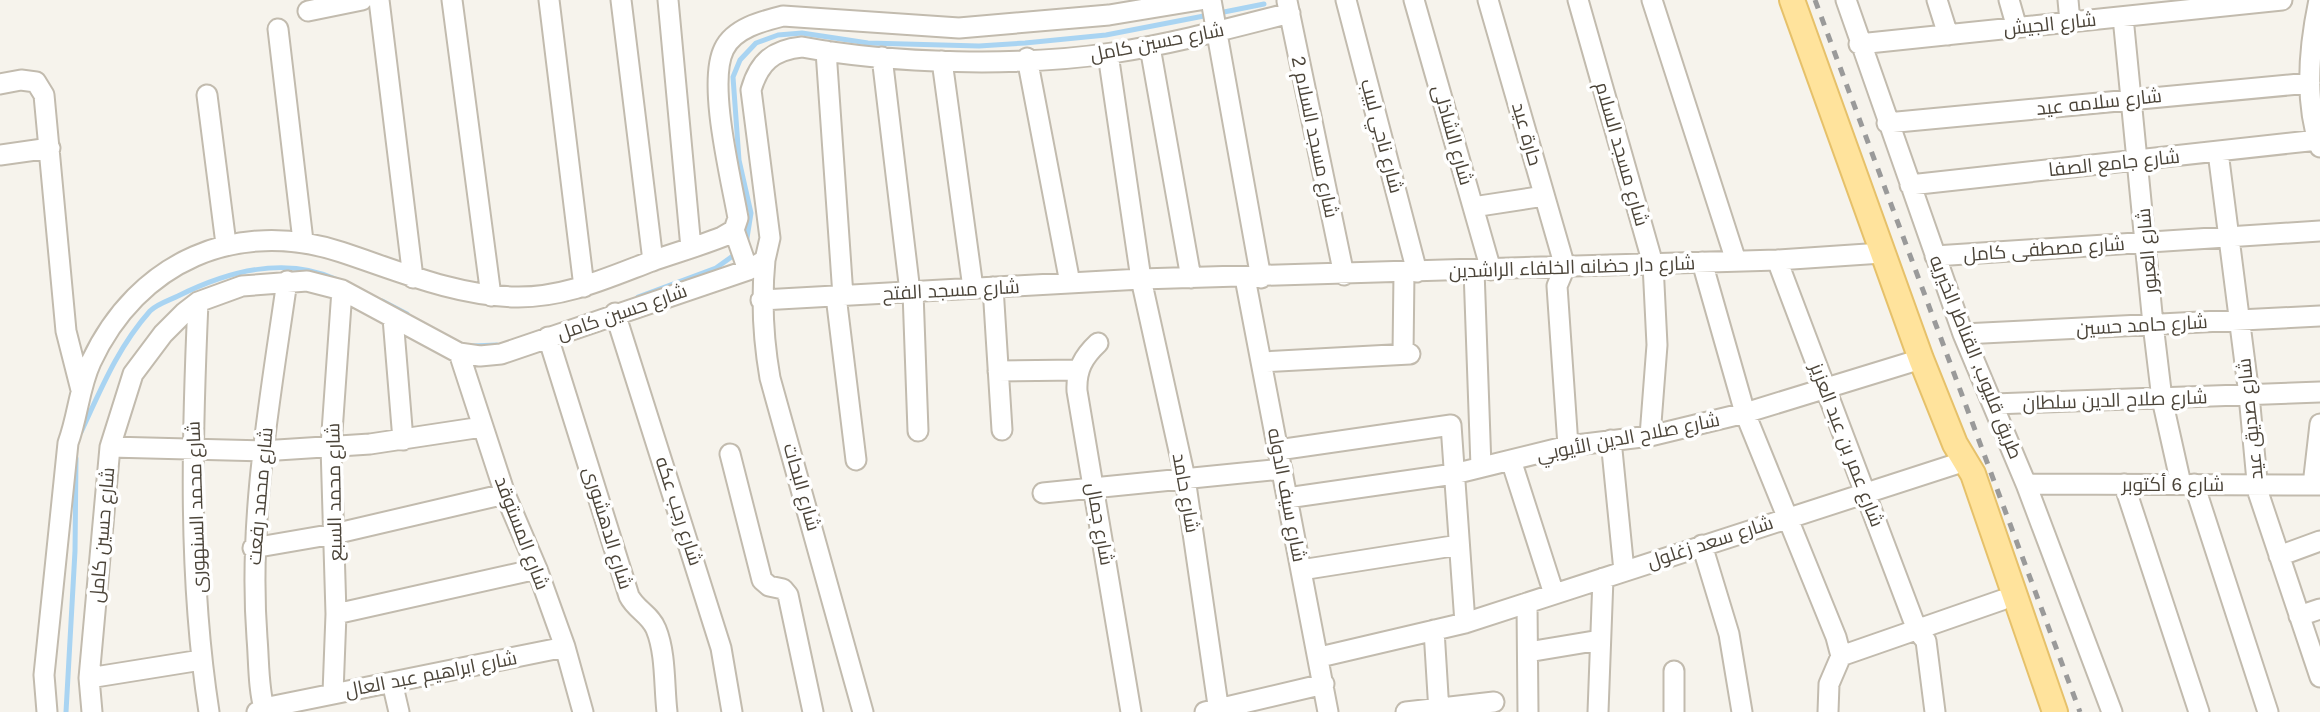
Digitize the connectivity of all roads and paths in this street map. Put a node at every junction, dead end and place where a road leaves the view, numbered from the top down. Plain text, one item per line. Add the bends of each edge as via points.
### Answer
1 (362, 0) edge
2 (379, 0) edge
3 (452, 0) edge
4 (549, 0) edge
5 (621, 0) edge
6 (668, 0) edge
7 (1211, 0) edge
8 (1346, 0) edge
9 (1414, 0) edge
10 (1488, 0) edge
11 (1578, 0) edge
12 (1652, 0) edge
13 (1791, 0) edge
14 (1846, 0) edge
15 (1937, 0) edge
16 (2009, 0) edge
17 (2068, 0) edge
18 (2282, 0) edge
19 (2319, 0) edge
20 (1189, 1) edge
21 (1288, 6) edge
22 (308, 11) dead end
23 (2129, 11) edge
24 (2070, 22) junction
25 (2017, 28) junction
26 (278, 29) dead end
27 (1217, 32) junction
28 (1948, 35) junction
29 (1859, 44) junction
30 (1150, 47) junction
31 (826, 51) junction
32 (1108, 54) junction
33 (882, 57) junction
34 (1027, 58) junction
35 (942, 61) junction
36 (2310, 83) junction
37 (0, 84) edge
38 (206, 95) dead end
39 (2130, 98) junction
40 (1888, 123) junction
41 (2319, 144) edge
42 (50, 148) junction
43 (2218, 152) junction
44 (0, 155) edge
45 (2139, 161) junction
46 (1910, 185) junction
47 (1544, 195) junction
48 (1473, 206) junction
49 (734, 230) junction
50 (2320, 231) edge
51 (2228, 237) junction
52 (303, 241) junction
53 (2147, 242) junction
54 (226, 244) junction
55 (691, 248) junction
56 (1882, 253) junction
57 (1935, 256) junction
58 (1777, 260) junction
59 (653, 261) junction
60 (1736, 261) junction
61 (1702, 262) junction
62 (1653, 264) junction
63 (756, 265) junction
64 (1565, 267) junction
65 (1482, 270) junction
66 (1411, 272) junction
67 (1344, 275) junction
68 (413, 278) junction
69 (1191, 278) junction
70 (1253, 278) junction
71 (1141, 279) junction
72 (287, 281) junction
73 (1070, 283) junction
74 (584, 287) junction
75 (983, 288) junction
76 (342, 290) junction
77 (912, 292) junction
78 (491, 296) junction
79 (839, 296) junction
80 (761, 300) junction
81 (198, 302) junction
82 (615, 313) junction
83 (2320, 316) edge
84 (393, 318) junction
85 (2239, 320) junction
86 (2153, 324) junction
87 (1963, 334) junction
88 (548, 337) junction
89 (1098, 343) dead end
90 (460, 354) junction
91 (1921, 359) junction
92 (1261, 362) junction
93 (1078, 370) junction
94 (998, 371) junction
95 (1825, 388) junction
96 (81, 390) junction
97 (2320, 393) edge
98 (2249, 395) junction
99 (2162, 399) junction
100 (1994, 404) junction
101 (1745, 413) junction
102 (2320, 424) edge
103 (482, 427) junction
104 (1002, 430) dead end
105 (918, 431) dead end
106 (1650, 436) junction
107 (403, 440) junction
108 (1611, 440) junction
109 (331, 446) junction
110 (1568, 446) junction
111 (110, 447) junction
112 (192, 450) junction
113 (262, 451) junction
114 (730, 454) dead end
115 (1955, 454) junction
116 (856, 460) dead end
117 (1280, 460) junction
118 (1511, 460) junction
119 (1481, 467) junction
120 (1454, 474) junction
121 (1185, 478) junction
122 (2026, 484) junction
123 (2124, 484) junction
124 (2188, 484) junction
125 (2258, 484) junction
126 (2316, 485) edge
127 (1093, 488) junction
128 (1864, 492) junction
129 (505, 494) junction
130 (1043, 494) dead end
131 (1287, 498) junction
132 (1788, 516) junction
133 (334, 534) junction
134 (2320, 541) edge
135 (1459, 545) junction
136 (1702, 545) junction
137 (253, 548) junction
138 (2278, 555) junction
139 (537, 569) junction
140 (1301, 570) junction
141 (1624, 571) junction
142 (1603, 578) junction
143 (1553, 594) junction
144 (2002, 600) junction
145 (1527, 603) junction
146 (2320, 609) edge
147 (336, 614) junction
148 (2299, 616) junction
149 (1465, 623) junction
150 (1434, 630) junction
151 (1917, 630) junction
152 (1600, 640) junction
153 (565, 647) junction
154 (1528, 652) junction
155 (1841, 656) junction
156 (1320, 657) junction
157 (201, 660) junction
158 (2318, 664) edge
159 (1674, 671) dead end
160 (89, 678) junction
161 (392, 682) junction
162 (1324, 684) junction
163 (330, 700) edge
164 (1494, 702) dead end
165 (1439, 710) edge
166 (262, 711) edge
167 (1214, 711) edge
168 (47, 712) edge
169 (92, 712) edge
170 (209, 712) edge
171 (399, 712) edge
172 (583, 712) edge
173 (667, 712) edge
174 (732, 712) edge
175 (813, 712) edge
176 (863, 712) edge
177 (1131, 712) edge
178 (1328, 712) edge
179 (1406, 712) edge
180 (1528, 712) edge
181 (1598, 712) edge
182 (1674, 712) edge
183 (1742, 712) edge
184 (1828, 712) edge
185 (1935, 712) edge
186 (2040, 712) edge
187 (2055, 712) edge
188 (2112, 712) edge
189 (2199, 712) edge
190 (2268, 712) edge

1 - 22 street
2 - 68 street
3 - 78 street
4 - 74 street
5 - 59 street
6 - 55 street
7 - 27 street, شارع سيف الدوله
8 - 66 street, شارع ناجي لبيب
9 - 48 street, شارع الشاذلى
10 - 47 street, حارة عيد
11 - 62 street, شارع مسجد السلام
12 - 60 street
13 - 56 main road
14 - 29 street, طريق قليوب, القناطر الخيريه
15 - 28 street
16 - 25 street
17 - 24 street
18 - 23 street, شارع الجيش
19 - 36 street
20 - 49 street, شارع حسين كامل via 1109,15 959,28 783,16 743,30 723,50 717,85 738,218
21 - 27 street, شارع حسين كامل
21 - 67 street, شارع مسجد السلام 2
23 - 24 street, شارع الجيش
23 - 39 street, شارع العبور
24 - 25 street, شارع الجيش
25 - 28 street, شارع الجيش
26 - 52 street
27 - 30 street, شارع حسين كامل
27 - 70 street, شارع سيف الدوله
28 - 29 street, شارع الجيش
29 - 40 street, طريق قليوب, القناطر الخيريه
30 - 32 street, شارع حسين كامل
30 - 69 street
31 - 33 street, شارع حسين كامل
31 - 63 street, شارع حسين كامل via 783,49 767,58 756,72 751,90 770,238
31 - 79 street
32 - 34 street, شارع حسين كامل
32 - 71 street, شارع حامد
33 - 35 street, شارع حسين كامل
33 - 77 street
34 - 35 street, شارع حسين كامل
34 - 73 street
35 - 75 street
36 - 39 street, شارع سلامه عيد
36 - 41 street
37 - 42 street via 29,80 41,88
38 - 54 street
39 - 40 street, شارع سلامه عيد
39 - 45 street, شارع العبور
40 - 46 street, طريق قليوب, القناطر الخيريه
41 - 43 street, شارع جامع الصفا
42 - 44 street
42 - 96 street via 66,331
43 - 45 street, شارع جامع الصفا
43 - 51 street, شارع صديق عيد
45 - 46 street, شارع جامع الصفا
45 - 53 street, شارع العبور
46 - 57 street, طريق قليوب, القناطر الخيريه
47 - 48 street
47 - 64 street, حارة عيد
48 - 65 street, شارع الشاذلى
49 - 55 street, شارع حسين كامل
49 - 63 street
50 - 51 street, شارع مصطفى كامل
51 - 53 street, شارع مصطفى كامل
51 - 85 street, شارع صديق عيد
52 - 54 street, شارع حسين كامل via 257,239
52 - 68 street, شارع حسين كامل
53 - 57 street, شارع مصطفى كامل
53 - 86 street, شارع العبور
54 - 96 street, شارع حسين كامل via 173,268 131,303 112,326
55 - 59 street, شارع حسين كامل
56 - 58 street, شارع دار حضانه الخلفاء الراشدين
56 - 91 main road
57 - 87 street, طريق قليوب, القناطر الخيريه
58 - 60 street, شارع دار حضانه الخلفاء الراشدين
58 - 95 street, شارع عمر بن عبد العزيز
59 - 74 street, شارع حسين كامل
60 - 61 street, شارع دار حضانه الخلفاء الراشدين
61 - 62 street, شارع دار حضانه الخلفاء الراشدين
61 - 101 street
62 - 64 street, شارع دار حضانه الخلفاء الراشدين
62 - 106 street, شارع مسجد السلام via 1657,345
63 - 80 street, شارع البحات
63 - 82 street, شارع حسين كامل
64 - 65 street, شارع دار حضانه الخلفاء الراشدين
64 - 110 street via 1557,286
65 - 66 street, شارع دار حضانه الخلفاء الراشدين
65 - 119 street, شارع الشاذلى
66 - 67 street, شارع دار حضانه الخلفاء الراشدين
66 - 92 street, شارع ناجي لبيب via 1407,354
67 - 70 street, شارع دار حضانه الخلفاء الراشدين
68 - 78 street, شارع حسين كامل
69 - 70 street, شارع دار حضانه الخلفاء الراشدين
69 - 71 street, شارع مسجد الفتح
70 - 92 street, شارع سيف الدوله
71 - 73 street, شارع مسجد الفتح
71 - 121 street, شارع حامد
72 - 76 street, شارع حسين كامل
72 - 81 street, شارع حسين كامل via 242,286
72 - 113 street, شارع محمد رفعت
73 - 75 street, شارع مسجد الفتح
74 - 78 street, شارع حسين كامل via 538,296
75 - 77 street, شارع مسجد الفتح
75 - 94 street
76 - 84 street, شارع حسين كامل
76 - 109 street, شارع محمد السبع
77 - 79 street, شارع مسجد الفتح
77 - 105 street
79 - 80 street, شارع مسجد الفتح
79 - 116 street
80 - 176 street, شارع البحات via 770,378
81 - 111 street, شارع حسين كامل via 163,334 133,374
81 - 112 street, شارع محمد السنهورى
82 - 88 street, شارع حسين كامل
82 - 174 street, شارع رجب عكه via 706,596
83 - 85 street, شارع حامد حسين
84 - 90 street, شارع حسين كامل
84 - 107 street
85 - 86 street, شارع حامد حسين
85 - 98 street, شارع صديق عيد
86 - 87 street, شارع حامد حسين
86 - 99 street, شارع العبور
87 - 100 street, طريق قليوب, القناطر الخيريه
88 - 90 street, شارع حسين كامل via 500,354
88 - 173 street, شارع الدهشورى via 629,596 657,631
89 - 93 street
90 - 103 street, شارع المستوقد
91 - 95 street, شارع صلاح الدين الأيوبي
91 - 115 main road
92 - 117 street, شارع سيف الدوله
93 - 94 street
93 - 127 street, شارع جمال via 1077,391
94 - 104 street
95 - 101 street, شارع صلاح الدين الأيوبي
95 - 128 street, شارع عمر بن عبد العزيز
96 - 168 street, شارع حسين كامل via 68,443 44,675
97 - 98 street, شارع صلاح الدين سلطان
98 - 99 street, شارع صلاح الدين سلطان
98 - 125 street, شارع صديق عيد
99 - 100 street, شارع صلاح الدين سلطان
99 - 124 street, شارع العبور
100 - 122 street, طريق قليوب, القناطر الخيريه
101 - 106 street, شارع صلاح الدين الأيوبي
101 - 132 street
102 - 126 street
103 - 107 street
103 - 129 street, شارع المستوقد
106 - 108 street, شارع صلاح الدين الأيوبي
107 - 109 street
108 - 110 street, شارع صلاح الدين الأيوبي
108 - 141 street
109 - 113 street
109 - 133 street, شارع محمد السبع
110 - 118 street, شارع صلاح الدين الأيوبي
111 - 112 street
111 - 160 street, شارع حسين كامل
112 - 113 street
112 - 157 street, شارع محمد السنهورى
113 - 137 street, شارع محمد رفعت
114 - 175 street via 762,580 788,595
115 - 128 street, شارع سعد زغلول
115 - 144 main road
115 - 187 main road via 1973,474
117 - 120 street via 1451,425
117 - 121 street
117 - 131 street, شارع سيف الدوله
118 - 119 street, شارع صلاح الدين الأيوبي
118 - 143 street
119 - 120 street, شارع صلاح الدين الأيوبي
120 - 131 street, شارع صلاح الدين الأيوبي
120 - 135 street
121 - 127 street
121 - 167 street, شارع حامد
122 - 123 street, شارع 6 أكتوبر
122 - 188 street, طريق قليوب, القناطر الخيريه
123 - 124 street, شارع 6 أكتوبر
123 - 189 street
124 - 125 street, شارع 6 أكتوبر
124 - 190 street, شارع العبور
125 - 126 street, شارع 6 أكتوبر
125 - 138 street, شارع صديق عيد
127 - 130 street
127 - 177 street, شارع جمال
128 - 132 street, شارع سعد زغلول
128 - 151 street, شارع عمر بن عبد العزيز
129 - 133 street
129 - 139 street, شارع المستوقد
131 - 140 street, شارع سيف الدوله
132 - 136 street, شارع سعد زغلول
132 - 155 street
133 - 137 street
133 - 147 street, شارع محمد السبع
134 - 138 street
135 - 140 street
135 - 149 street
136 - 141 street, شارع سعد زغلول
136 - 183 street via 1729,634
137 - 166 street, شارع محمد رفعت
138 - 148 street, شارع صديق عيد
139 - 147 street
139 - 153 street, شارع المستوقد
140 - 156 street, شارع سيف الدوله
141 - 142 street, شارع سعد زغلول
142 - 143 street, شارع سعد زغلول
142 - 152 street
143 - 145 street, شارع سعد زغلول
144 - 151 street
144 - 186 main road
145 - 149 street, شارع سعد زغلول
145 - 154 street
146 - 148 street
147 - 163 street, شارع محمد السبع
148 - 158 street, شارع صديق عيد
149 - 150 street, شارع سعد زغلول
150 - 156 street, شارع سعد زغلول
150 - 165 street
151 - 155 street
151 - 185 street, شارع عمر بن عبد العزيز via 1926,641
152 - 154 street
152 - 181 street
153 - 161 street, شارع ابراهيم عبد العال
153 - 172 street, شارع المستوقد
154 - 180 street
155 - 184 street via 1829,684
156 - 162 street, شارع سيف الدوله
157 - 160 street
157 - 170 street, شارع محمد السنهورى
159 - 182 street
160 - 169 street, شارع حسين كامل
161 - 163 street, شارع ابراهيم عبد العال
161 - 171 street
162 - 167 street
162 - 178 street, شارع سيف الدوله
163 - 166 street, شارع ابراهيم عبد العال
164 - 165 street
165 - 179 street

